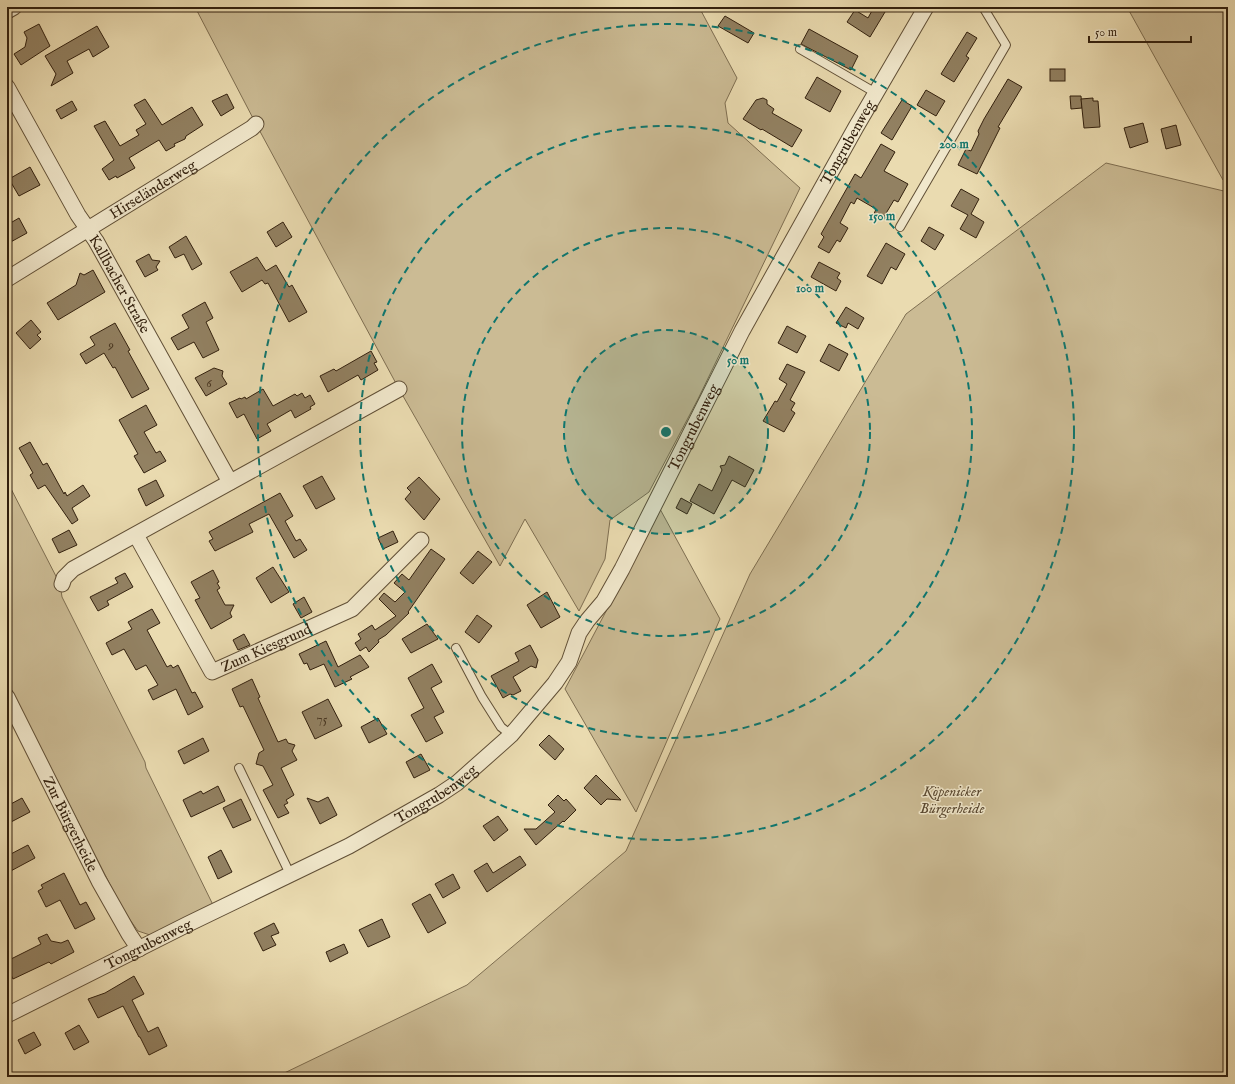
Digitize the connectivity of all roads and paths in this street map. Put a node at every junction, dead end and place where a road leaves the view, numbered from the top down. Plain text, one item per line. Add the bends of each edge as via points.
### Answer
1 (14, 7) edge
2 (926, 7) edge
3 (984, 7) edge
4 (7, 11) edge
5 (800, 49) dead end
6 (7, 87) edge
7 (876, 93) junction
8 (256, 124) dead end
9 (900, 227) dead end
10 (87, 229) junction
11 (7, 279) edge
12 (399, 389) dead end
13 (230, 482) junction
14 (136, 535) junction
15 (422, 540) dead end
16 (62, 584) dead end
17 (456, 648) dead end
18 (7, 697) edge
19 (511, 735) junction
20 (239, 768) dead end
21 (290, 874) junction
22 (139, 949) junction
23 (7, 1015) edge

1 - 4 street
2 - 7 street, Tongrubenweg
3 - 9 lane via 1006,45
5 - 7 lane
6 - 10 street, Kallbacher Straße
7 - 19 street, Tongrubenweg via 742,331 604,601 579,633 564,670
8 - 10 street, Hirseländerweg
10 - 11 street, Hirseländerweg
10 - 13 street, Kallbacher Straße via 108,262
12 - 13 street
13 - 14 street
14 - 15 street, Zum Kiesgrund via 212,672 352,609
14 - 16 street via 73,569
17 - 19 lane via 482,697 501,727
18 - 22 street, Zur Bürgerheide via 99,881
19 - 21 street, Tongrubenweg via 442,793 349,846
20 - 21 lane
21 - 22 street, Tongrubenweg
22 - 23 street, Tongrubenweg

